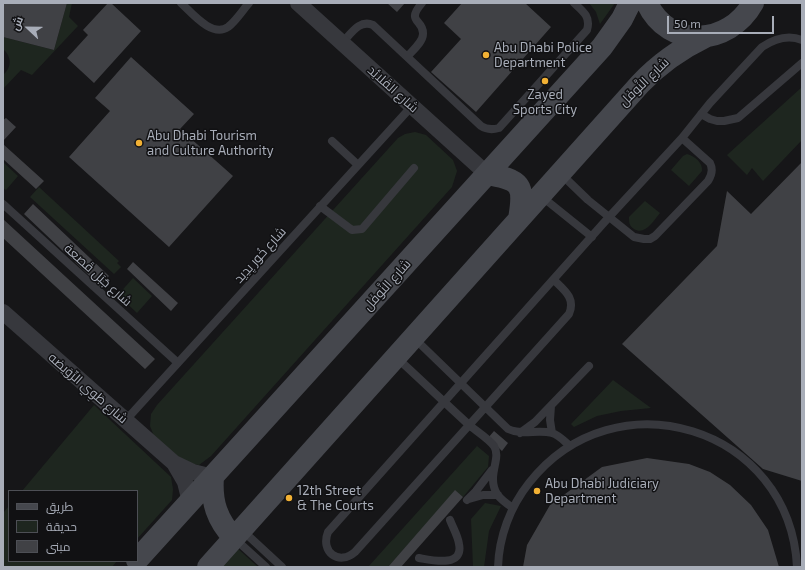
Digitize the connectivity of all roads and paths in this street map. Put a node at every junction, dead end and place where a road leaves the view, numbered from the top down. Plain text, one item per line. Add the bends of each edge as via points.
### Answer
1 (181, 3) edge
2 (248, 3) edge
3 (298, 3) edge
4 (422, 3) edge
5 (574, 3) edge
6 (630, 3) edge
7 (647, 3) edge
8 (753, 3) edge
9 (705, 37) junction
10 (802, 40) edge
11 (342, 43) junction
12 (407, 57) junction
13 (802, 63) edge
14 (412, 106) junction
15 (701, 114) junction
16 (682, 138) junction
17 (332, 141) dead end
18 (358, 165) junction
19 (414, 168) dead end
20 (560, 173) junction
21 (487, 174) junction
22 (540, 195) junction
23 (3, 204) edge
24 (320, 206) junction
25 (609, 217) junction
26 (519, 219) junction
27 (592, 237) junction
28 (554, 280) junction
29 (3, 312) edge
30 (413, 337) junction
31 (396, 356) junction
32 (178, 363) junction
33 (589, 366) dead end
34 (461, 383) junction
35 (444, 402) junction
36 (551, 406) junction
37 (486, 407) junction
38 (125, 421) junction
39 (470, 425) junction
40 (520, 433) junction
41 (552, 433) junction
42 (570, 446) junction
43 (174, 463) junction
44 (494, 468) junction
45 (213, 477) junction
46 (498, 495) junction
47 (190, 502) junction
48 (513, 508) junction
49 (450, 520) dead end
50 (237, 533) junction
51 (419, 558) dead end
52 (138, 559) edge
53 (208, 567) edge
54 (266, 567) edge
55 (282, 567) edge
56 (498, 567) edge
57 (797, 567) edge

1 - 2 lane via 209,28 220,30 228,26
3 - 11 street, شارع القَلائِد
4 - 12 lane via 415,17 423,30 423,36
5 - 12 lane via 588,18 586,30 499,128 488,130 481,126
6 - 21 street, شارع النَّوفَل via 602,47
7 - 9 street via 658,19 679,34
8 - 9 street via 740,22 718,34
9 - 20 street, شارع النَّوفَل via 670,57 649,74
10 - 15 lane via 779,38 762,47
11 - 12 lane via 360,24 368,23
11 - 14 street, شارع القَلائِد
13 - 15 lane via 738,118 717,121
14 - 18 lane, شارع خُور يِدِيد
14 - 21 street, شارع القَلائِد
15 - 16 lane
16 - 25 lane
16 - 25 lane via 710,163 712,170 708,181 650,239 639,239
17 - 18 lane
18 - 24 lane, شارع خُور يِدِيد
19 - 24 lane via 362,228 352,230
20 - 22 street, شارع النَّوفَل
20 - 25 lane
21 - 26 street via 516,183 522,196
21 - 45 street, شارع النَّوفَل
22 - 26 street, شارع النَّوفَل
22 - 27 lane
23 - 32 lane, شارع جَبَل قَصعة
24 - 32 lane, شارع خُور يِدِيد
25 - 27 lane
26 - 30 street, شارع النَّوفَل
27 - 28 lane
28 - 34 lane
28 - 37 lane via 569,295 572,309
29 - 38 street, شارع طَوِي الرِّوَيضه
30 - 31 street, شارع النَّوفَل
30 - 34 lane
31 - 35 lane
31 - 50 street, شارع النَّوفَل
32 - 38 lane, شارع خُور يِدِيد
33 - 36 lane
34 - 35 lane
34 - 37 lane
35 - 39 lane
35 - 39 lane via 328,532 325,543 330,553 340,558 351,556
36 - 40 lane
36 - 41 lane
37 - 39 lane
37 - 40 lane via 508,429
38 - 43 street, شارع طَوِي الرِّوَيضه
39 - 44 lane via 496,450
40 - 41 lane
41 - 42 lane
42 - 48 lane via 552,458 537,473
42 - 57 lane via 594,434 620,426 647,424 674,426 724,444 746,460 780,502 790,527
43 - 45 street, شارع طَوِي الرِّوَيضه via 193,472
43 - 47 street, شارع طَوِي الرِّوَيضه via 185,482
44 - 46 lane via 493,482
44 - 46 lane via 467,500
45 - 47 street, شارع النَّوفَل
45 - 50 street via 212,494 216,510 226,529
46 - 48 lane
47 - 52 street, شارع النَّوفَل
48 - 56 lane via 502,536
49 - 51 lane via 460,546 457,556 445,562
50 - 53 street, شارع النَّوفَل
50 - 54 lane
50 - 55 lane

